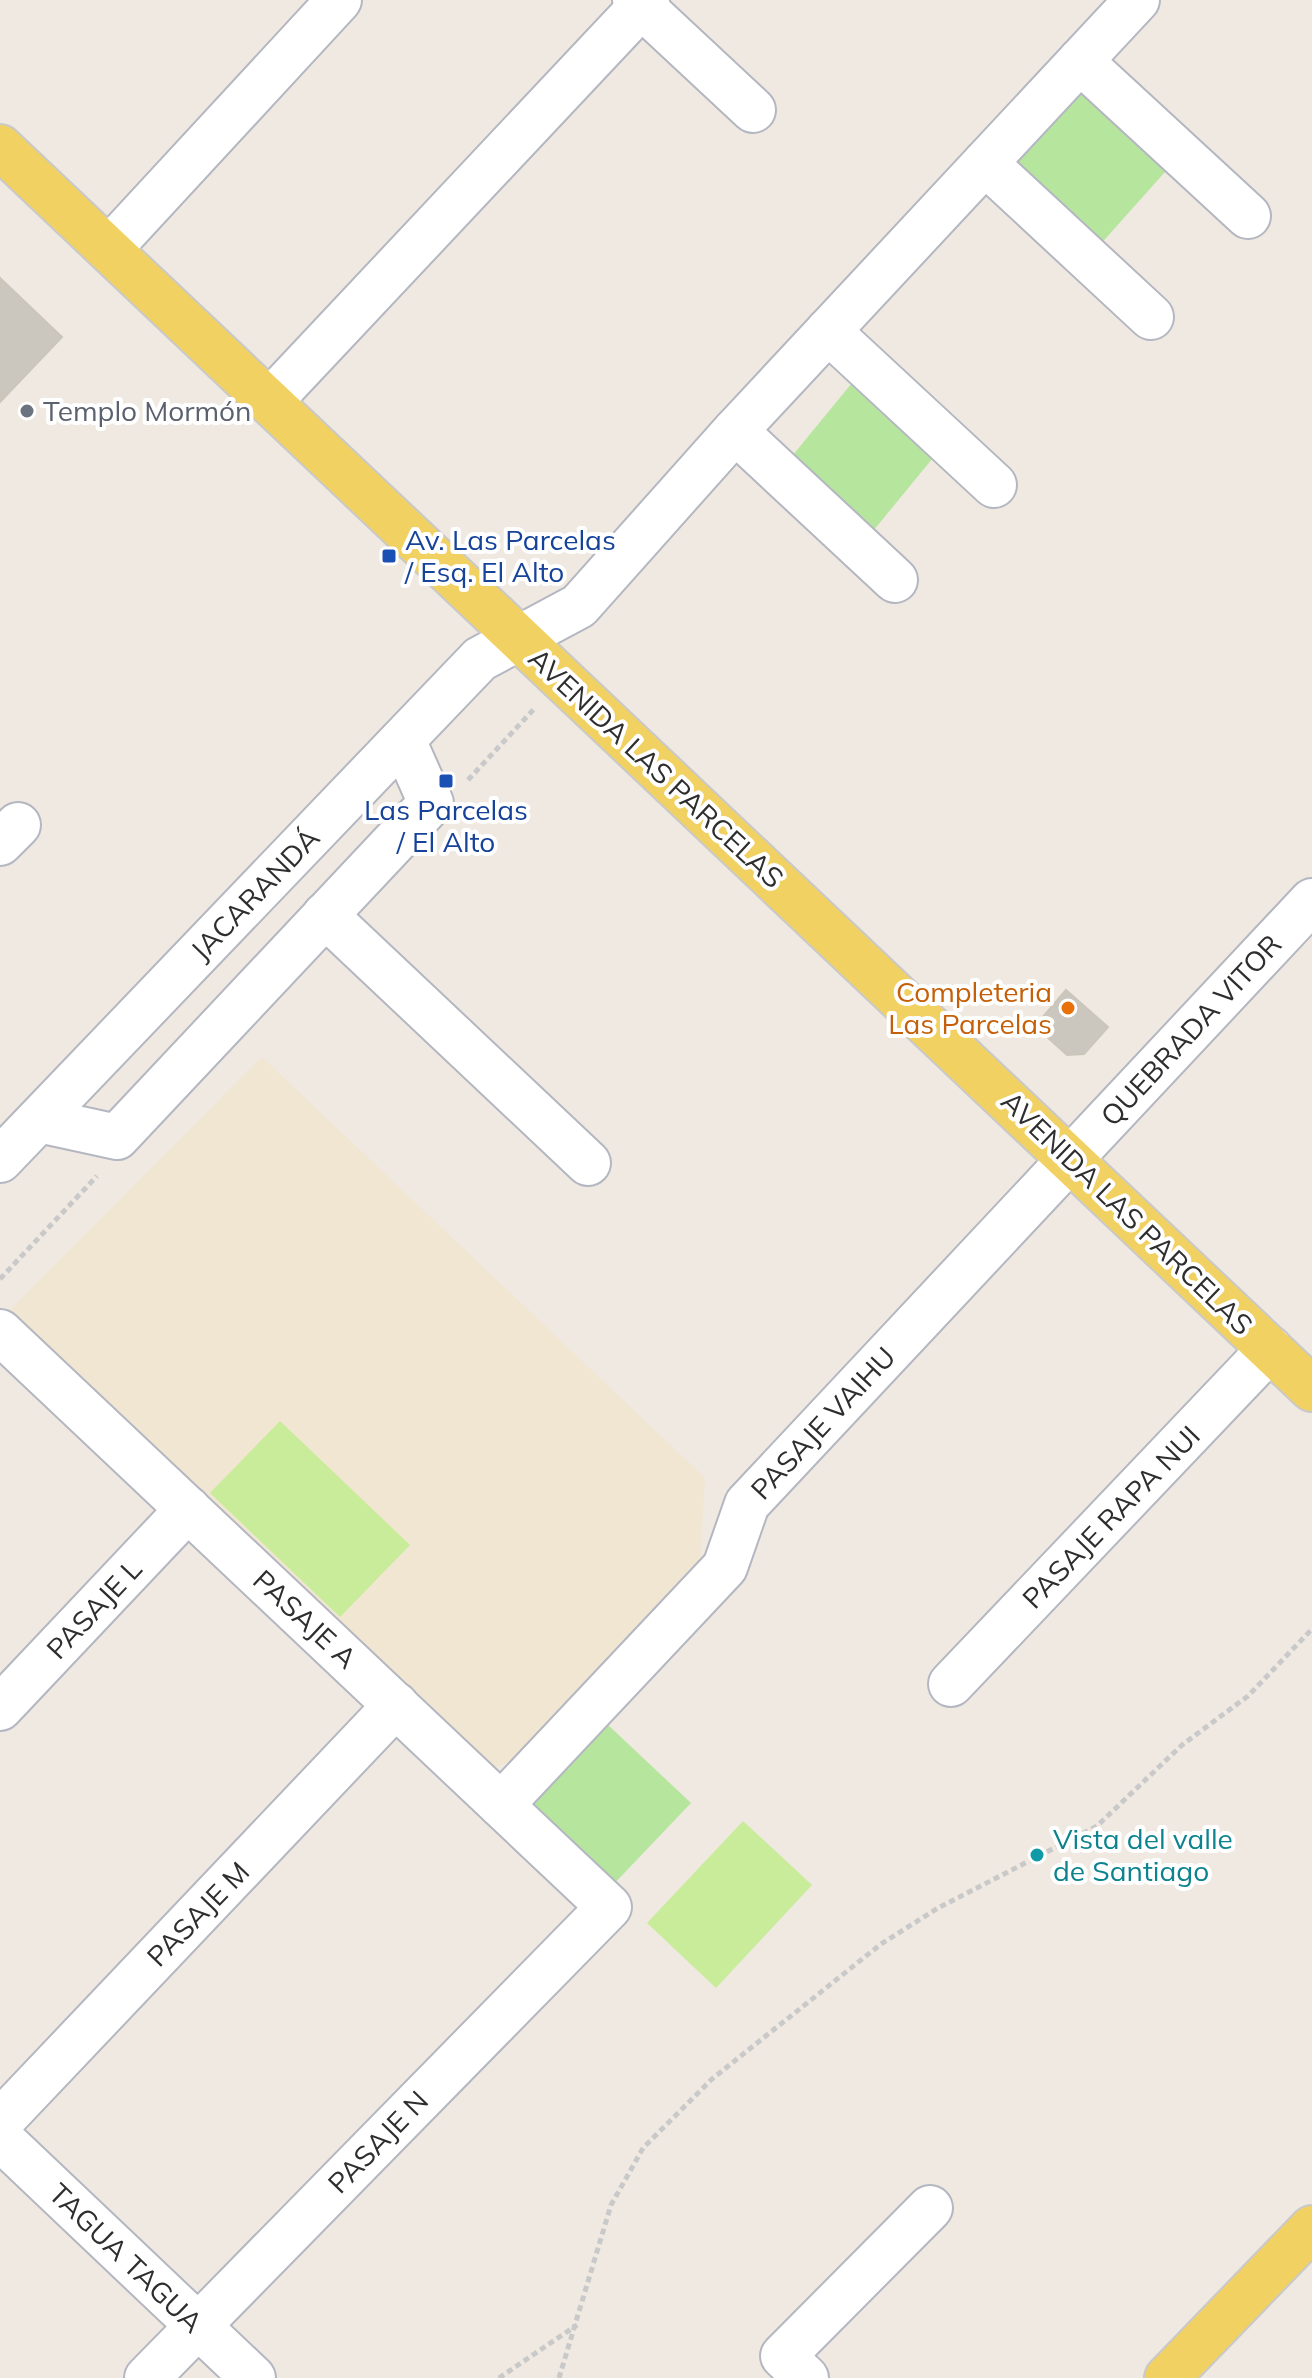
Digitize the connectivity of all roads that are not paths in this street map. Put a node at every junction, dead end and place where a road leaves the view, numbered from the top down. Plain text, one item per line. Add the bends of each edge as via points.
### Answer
1 (1137, 0) edge
2 (641, 2) edge
3 (329, 4) edge
4 (1080, 61) junction
5 (753, 110) dead end
6 (0, 147) edge
7 (985, 163) junction
8 (1248, 216) dead end
9 (109, 249) junction
10 (1151, 317) dead end
11 (828, 331) junction
12 (270, 401) junction
13 (735, 431) junction
14 (994, 485) dead end
15 (895, 580) dead end
16 (519, 638) junction
17 (403, 740) junction
18 (1312, 901) edge
19 (325, 915) junction
20 (39, 1120) junction
21 (1069, 1159) junction
22 (0, 1160) edge
23 (588, 1163) dead end
24 (0, 1332) edge
25 (1270, 1349) junction
26 (1312, 1389) edge
27 (188, 1509) junction
28 (951, 1684) dead end
29 (396, 1705) junction
30 (0, 1708) edge
31 (501, 1805) junction
32 (609, 1907) joint
33 (0, 2122) edge
34 (0, 2138) edge
35 (930, 2208) dead end
36 (1312, 2228) edge
37 (198, 2326) junction
38 (147, 2378) edge
39 (253, 2378) edge
40 (806, 2378) edge
41 (1167, 2378) edge

1 - 4 street, JACARANDÁ
2 - 5 street
2 - 12 street
3 - 9 street
4 - 7 street, JACARANDÁ
4 - 8 street
6 - 9 main road, AVENIDA LAS PARCELAS
7 - 10 street
7 - 11 street, JACARANDÁ
9 - 12 main road, AVENIDA LAS PARCELAS
11 - 13 street, JACARANDÁ
11 - 14 street
12 - 16 main road, AVENIDA LAS PARCELAS
13 - 15 street
13 - 16 street, JACARANDÁ via 579,606
16 - 17 street, JACARANDÁ via 480,659
16 - 21 main road, AVENIDA LAS PARCELAS
17 - 19 street via 431,803
17 - 20 street, JACARANDÁ
18 - 21 street, QUEBRADA VITOR
19 - 20 street via 117,1137
19 - 23 street
20 - 22 street, JACARANDÁ
21 - 25 main road, AVENIDA LAS PARCELAS
21 - 31 street, PASAJE VAIHU via 747,1504 725,1567
24 - 27 street, PASAJE A
25 - 26 main road, AVENIDA LAS PARCELAS
25 - 28 street, PASAJE RAPA NUI
27 - 29 street, PASAJE A
27 - 30 street, PASAJE L
29 - 31 street, PASAJE A
29 - 33 street, PASAJE M
31 - 32 street, PASAJE A
32 - 37 street, PASAJE N
34 - 37 street, TAGUA TAGUA
35 - 40 street via 783,2356
36 - 41 main road
37 - 38 street, PASAJE N
37 - 39 street, TAGUA TAGUA

